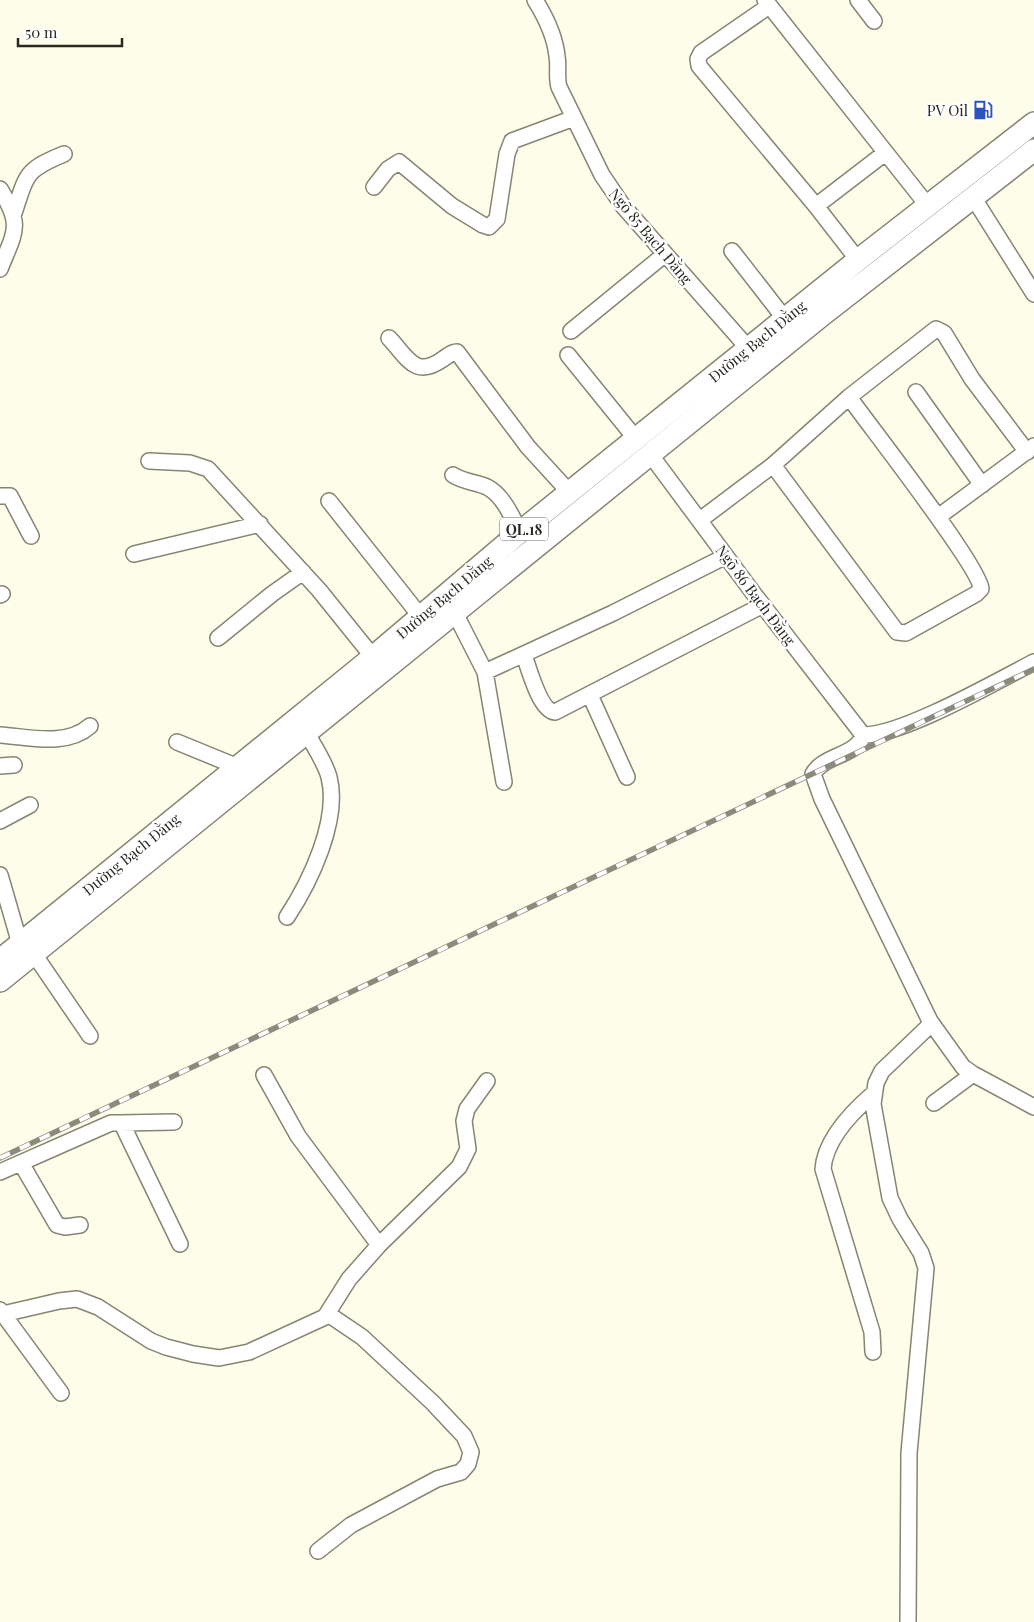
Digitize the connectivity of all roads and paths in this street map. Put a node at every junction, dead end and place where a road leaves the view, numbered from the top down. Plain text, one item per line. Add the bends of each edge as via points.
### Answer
1 (535, 0) edge
2 (858, 0) edge
3 (767, 3) edge
4 (874, 21) dead end
5 (574, 118) junction
6 (1034, 123) edge
7 (1034, 150) edge
8 (885, 153) junction
9 (64, 154) dead end
10 (374, 187) dead end
11 (0, 189) edge
12 (973, 197) junction
13 (816, 206) junction
14 (928, 206) junction
15 (14, 213) junction
16 (732, 251) dead end
17 (664, 254) junction
18 (858, 260) junction
19 (0, 269) edge
20 (1034, 294) edge
21 (786, 327) junction
22 (571, 331) dead end
23 (389, 338) dead end
24 (748, 348) junction
25 (568, 356) dead end
26 (916, 392) dead end
27 (849, 397) junction
28 (643, 447) junction
29 (1031, 449) edge
30 (149, 461) dead end
31 (773, 465) junction
32 (453, 475) dead end
33 (982, 485) junction
34 (570, 493) junction
35 (0, 496) edge
36 (329, 501) dead end
37 (938, 517) junction
38 (700, 520) junction
39 (260, 524) junction
40 (520, 532) junction
41 (31, 536) dead end
42 (134, 554) dead end
43 (726, 556) junction
44 (303, 572) junction
45 (763, 605) junction
46 (455, 613) junction
47 (421, 617) junction
48 (218, 638) dead end
49 (524, 655) junction
50 (373, 656) junction
51 (1034, 662) edge
52 (485, 672) junction
53 (590, 695) junction
54 (90, 726) dead end
55 (307, 733) junction
56 (0, 735) edge
57 (863, 735) junction
58 (178, 742) dead end
59 (238, 767) junction
60 (627, 777) dead end
61 (504, 782) dead end
62 (30, 806) dead end
63 (0, 821) edge
64 (0, 875) edge
65 (287, 917) dead end
66 (27, 949) junction
67 (0, 960) edge
68 (0, 981) edge
69 (930, 1021) junction
70 (90, 1036) dead end
71 (973, 1074) junction
72 (264, 1075) dead end
73 (486, 1081) dead end
74 (874, 1093) junction
75 (934, 1103) dead end
76 (1034, 1107) edge
77 (174, 1122) dead end
78 (120, 1123) junction
79 (21, 1163) junction
80 (0, 1172) edge
81 (80, 1225) dead end
82 (180, 1244) dead end
83 (379, 1245) junction
84 (1, 1312) edge
85 (328, 1314) junction
86 (873, 1352) dead end
87 (61, 1393) dead end
88 (318, 1551) dead end
89 (908, 1622) edge

1 - 5 street, Ngõ 85 Bạch Đằng via 557,54 559,87
2 - 4 street
3 - 8 street
3 - 13 street via 701,53 699,66
5 - 10 street via 512,141 497,219 489,227 452,206 398,162
5 - 17 street, Ngõ 85 Bạch Đằng via 602,175 623,206
6 - 14 highway, Đường Bạch Đằng / QL.18
7 - 12 highway, Đường Bạch Đằng / QL.18
8 - 13 street
8 - 14 street
9 - 15 street via 31,170
11 - 15 street
12 - 20 street
12 - 21 highway, Đường Bạch Đằng / QL.18
13 - 18 street
14 - 18 highway, Đường Bạch Đằng / QL.18
15 - 19 street via 14,230
16 - 21 street
17 - 22 street
17 - 24 street, Ngõ 85 Bạch Đằng
18 - 21 highway, Đường Bạch Đằng / QL.18
21 - 24 highway, Đường Bạch Đằng / QL.18
21 - 28 highway, Đường Bạch Đằng / QL.18
23 - 34 street via 414,365 424,369 456,352 528,447
24 - 28 highway, Đường Bạch Đằng / QL.18
25 - 28 street, Ngõ 86 Bạch Đằng
26 - 33 street
27 - 29 street via 939,329 972,379
27 - 31 street
27 - 37 street
28 - 34 highway, Đường Bạch Đằng / QL.18
28 - 38 street, Ngõ 86 Bạch Đằng
28 - 46 highway, Đường Bạch Đằng / QL.18
29 - 33 street
30 - 39 street via 190,462 208,469
31 - 37 street via 898,632 906,633 981,589 978,578
31 - 38 street
32 - 40 street via 487,487 496,494
33 - 37 street
34 - 40 highway, Đường Bạch Đằng / QL.18
35 - 41 street via 10,496
36 - 47 street
38 - 43 street, Ngõ 86 Bạch Đằng
39 - 42 street
39 - 44 street
40 - 47 highway, Đường Bạch Đằng / QL.18
43 - 45 street, Ngõ 86 Bạch Đằng
43 - 49 street
44 - 48 street
44 - 50 street
45 - 53 street
45 - 57 street, Ngõ 86 Bạch Đằng
46 - 52 street
46 - 55 highway, Đường Bạch Đằng / QL.18
47 - 50 highway, Đường Bạch Đằng / QL.18
49 - 52 street
49 - 53 street via 542,701 550,712
50 - 59 highway, Đường Bạch Đằng / QL.18
51 - 57 street via 889,731
52 - 61 street
53 - 60 street
54 - 56 street via 82,733 56,739
55 - 65 street via 326,769 331,792 320,852 308,884
55 - 66 highway, Đường Bạch Đằng / QL.18
57 - 69 street via 857,745 820,765 813,774 822,799
58 - 59 street
59 - 66 highway, Đường Bạch Đằng / QL.18
62 - 63 street
64 - 66 street
66 - 67 highway, QL.18
66 - 68 highway, QL.18
66 - 70 street
69 - 71 street via 958,1061
69 - 74 street via 928,1027 882,1071
71 - 75 street
71 - 76 street
72 - 83 street via 298,1136
73 - 83 street via 466,1109 464,1122 468,1149 459,1167
74 - 86 street via 855,1112 829,1148 823,1169 872,1332
74 - 89 street via 874,1117 890,1198 921,1253 927,1276 910,1453
77 - 78 street
78 - 79 street via 112,1123
78 - 82 street
79 - 80 street
79 - 81 street via 57,1225
83 - 85 street via 348,1279
84 - 85 street via 69,1299 87,1301 151,1341 219,1358 263,1347 318,1322
84 - 87 street
85 - 88 street via 362,1337 433,1403 457,1427 471,1452 461,1472 437,1479 351,1525

